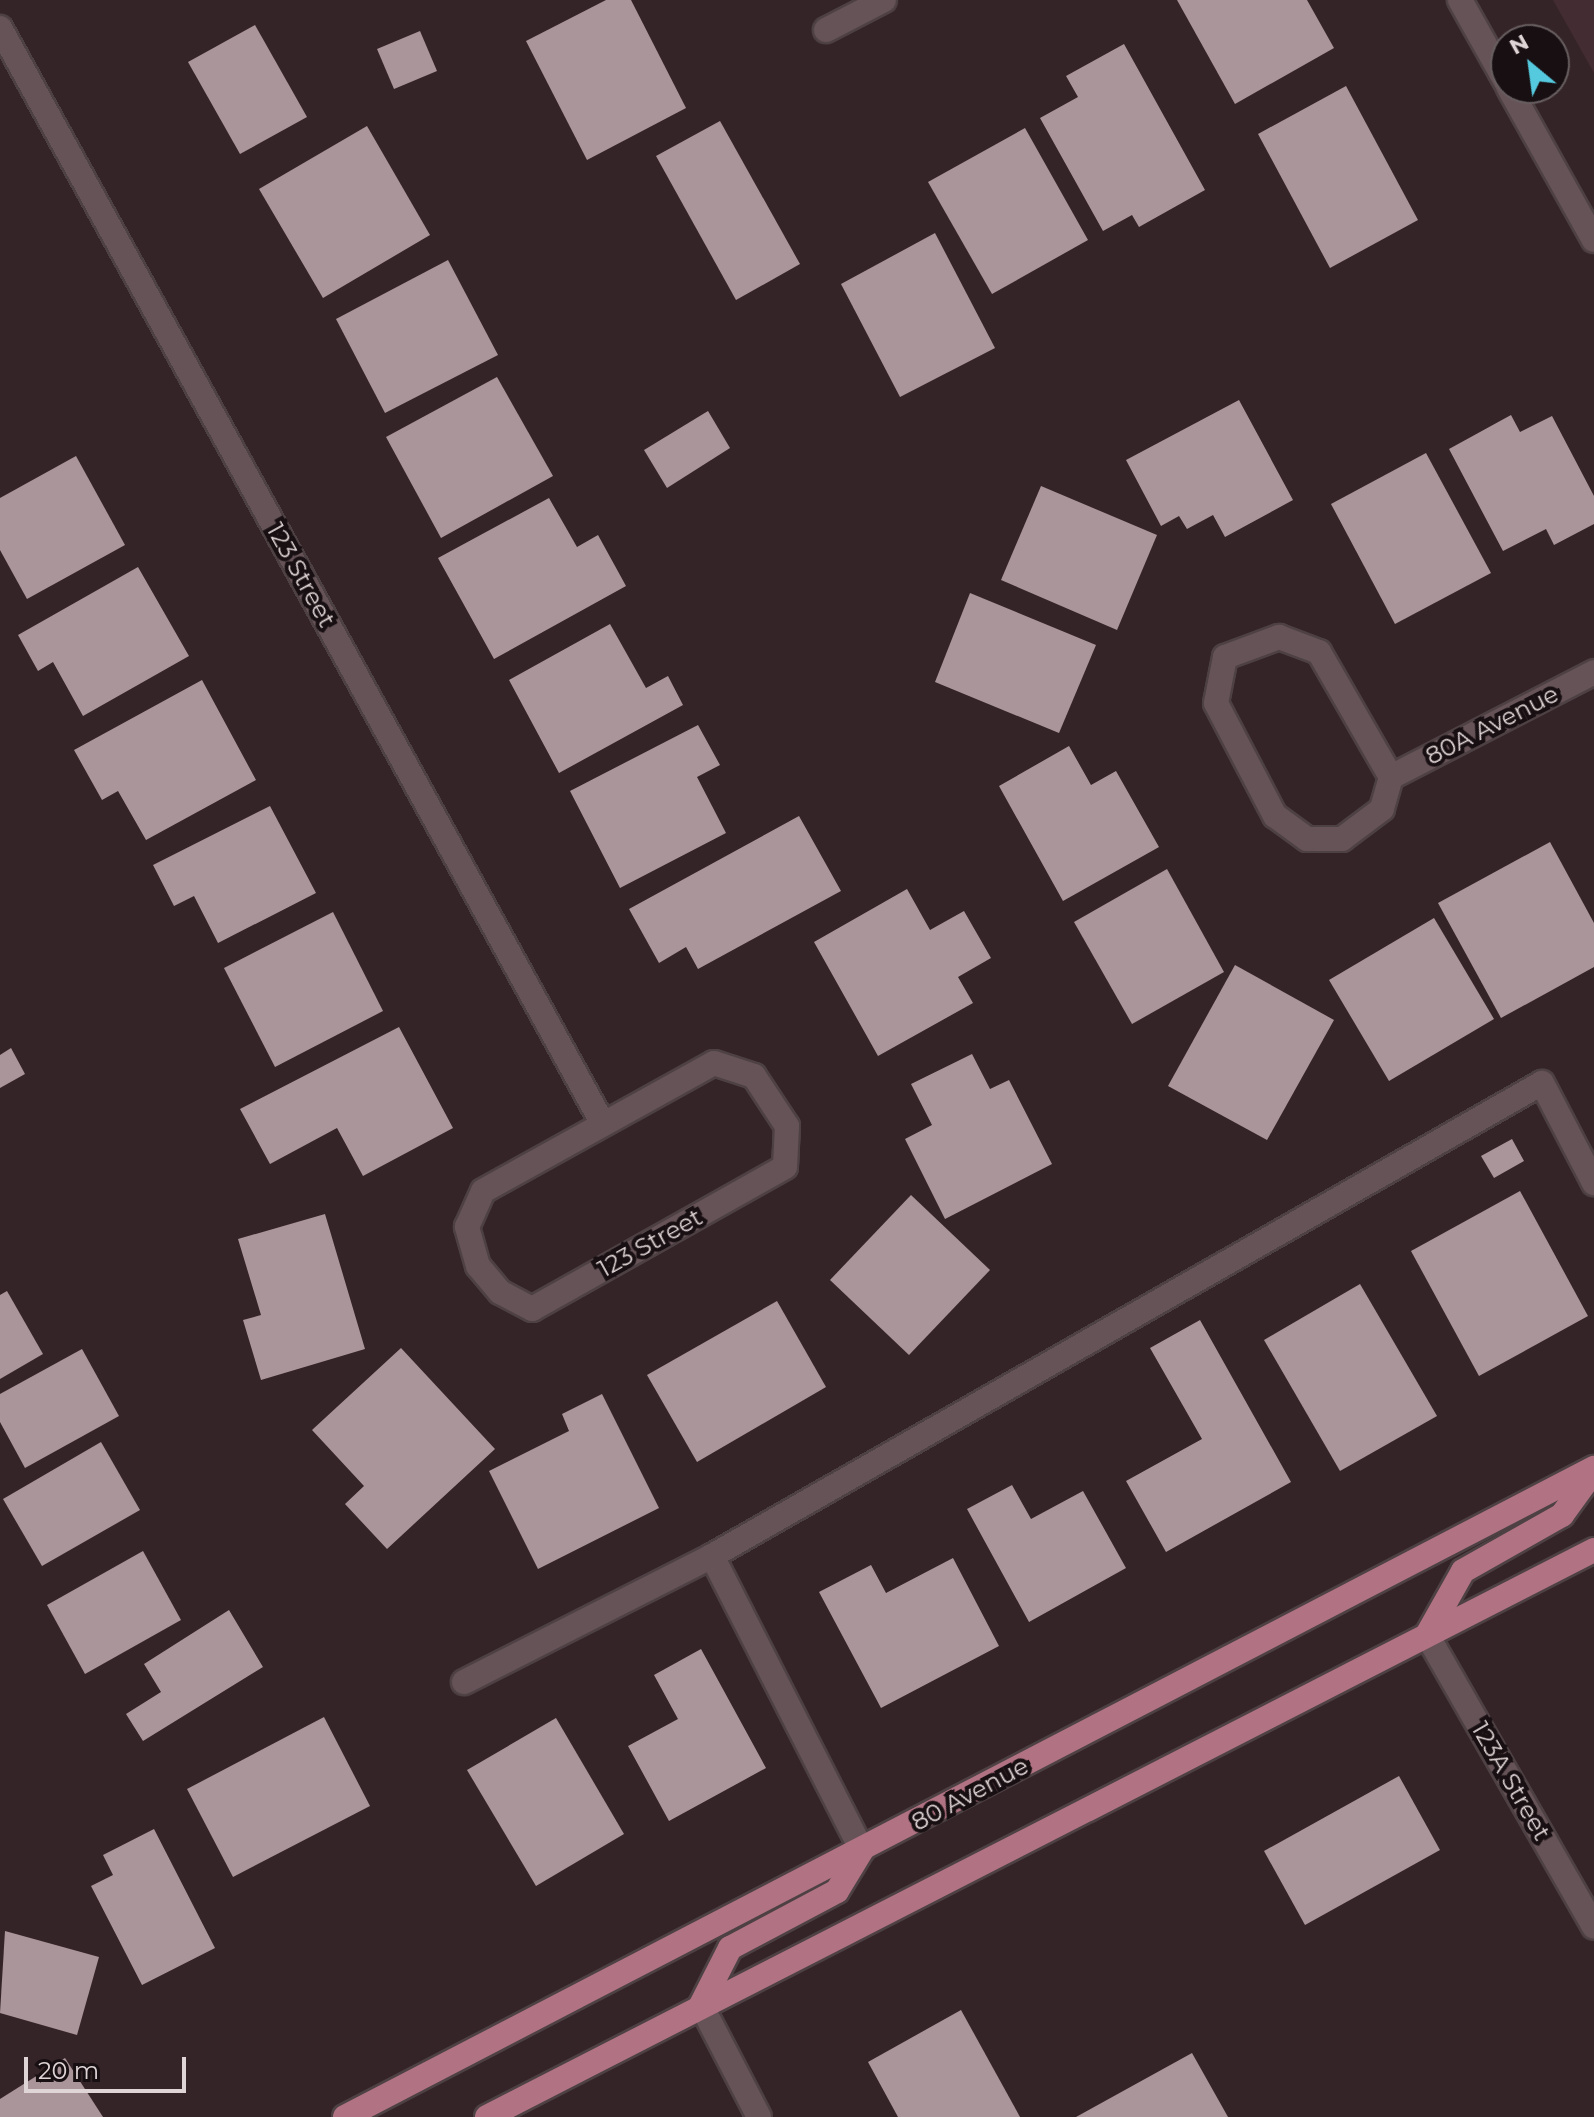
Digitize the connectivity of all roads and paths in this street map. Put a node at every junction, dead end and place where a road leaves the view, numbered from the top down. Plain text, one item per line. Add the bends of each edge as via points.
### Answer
1 (884, 0) edge
2 (1460, 0) edge
3 (0, 28) edge
4 (826, 30) dead end
5 (1490, 53) edge
6 (1518, 104) edge
7 (1594, 240) edge
8 (1594, 672) edge
9 (1391, 777) junction
10 (602, 1122) junction
11 (1594, 1183) edge
12 (1594, 1469) edge
13 (1594, 1550) edge
14 (712, 1556) junction
15 (1427, 1635) junction
16 (464, 1682) dead end
17 (862, 1850) junction
18 (1594, 1927) edge
19 (701, 2005) junction
20 (345, 2117) edge
21 (487, 2117) edge
22 (759, 2117) edge

1 - 4 street
2 - 5 street
3 - 10 street, 123 Street
6 - 7 street
8 - 9 street, 80A Avenue
9 - 9 street via 1319,652 1279,637 1225,657 1216,703 1223,724 1275,816 1292,833 1342,839 1368,825
10 - 10 street, 123 Street via 714,1063 754,1076 787,1126 785,1167 532,1309 500,1292 478,1266 467,1227 483,1191
11 - 14 street via 1542,1083
12 - 15 main road via 1562,1515 1463,1571
12 - 17 main road, 80 Avenue
13 - 15 main road
14 - 16 street
14 - 17 street
15 - 18 street, 123A Street
15 - 19 main road
17 - 19 main road via 837,1891 730,1948
17 - 20 main road, 80 Avenue
19 - 21 main road
19 - 22 street

